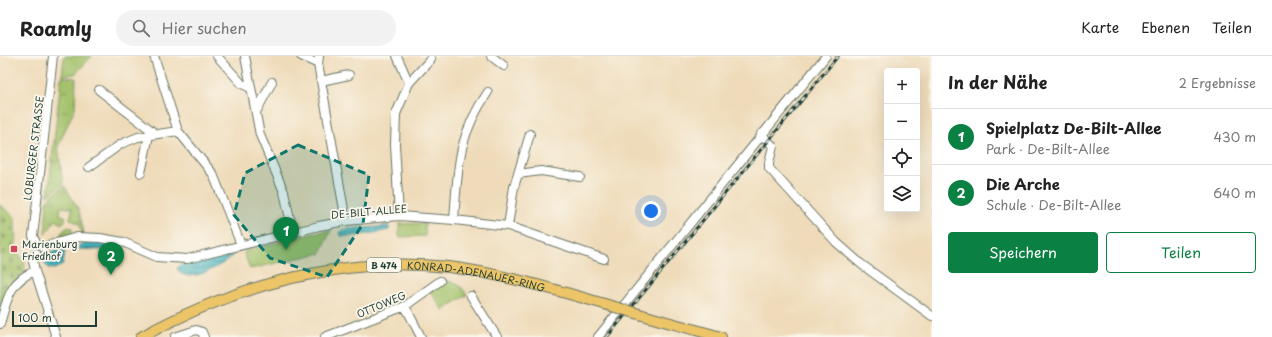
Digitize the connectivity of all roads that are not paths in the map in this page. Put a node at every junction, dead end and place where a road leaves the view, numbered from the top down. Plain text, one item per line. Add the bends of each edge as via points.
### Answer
1 (53, 56) edge
2 (154, 56) edge
3 (217, 56) edge
4 (246, 56) edge
5 (301, 56) edge
6 (397, 56) edge
7 (492, 56) edge
8 (826, 56) edge
9 (431, 59) dead end
10 (318, 60) edge
11 (504, 66) dead end
12 (349, 75) dead end
13 (321, 81) junction
14 (272, 82) dead end
15 (409, 83) junction
16 (251, 88) junction
17 (99, 90) dead end
18 (488, 92) dead end
19 (256, 112) junction
20 (178, 131) junction
21 (530, 134) dead end
22 (761, 134) junction
23 (153, 135) junction
24 (89, 167) dead end
25 (141, 174) dead end
26 (518, 174) junction
27 (580, 176) dead end
28 (399, 216) junction
29 (454, 220) junction
30 (346, 221) junction
31 (508, 226) junction
32 (293, 232) junction
33 (241, 245) junction
34 (38, 248) junction
35 (604, 259) dead end
36 (35, 271) junction
37 (440, 281) dead end
38 (471, 296) dead end
39 (405, 306) junction
40 (932, 316) edge
41 (0, 324) edge
42 (56, 337) edge
43 (141, 337) edge
44 (175, 337) edge
45 (204, 337) edge
46 (325, 337) edge
47 (421, 337) edge
48 (497, 337) edge
49 (598, 337) edge
50 (721, 337) edge

1 - 34 street, LOBURGER STRASSE via 35,219 34,236
2 - 20 street
3 - 16 street via 242,84
4 - 16 street
5 - 10 street
6 - 15 street
7 - 11 street
8 - 22 street
9 - 15 street
10 - 13 street
12 - 13 street
13 - 30 street
14 - 19 street
15 - 28 street via 396,114
16 - 19 street
17 - 23 street
18 - 29 street via 469,124 458,161
19 - 32 street via 260,135 284,192
20 - 23 street
20 - 33 street via 213,174
21 - 26 street
22 - 40 street via 774,146 769,168 836,242 861,264
22 - 49 street
23 - 24 street via 138,136 121,144
23 - 25 street
26 - 27 street via 541,172
26 - 31 street
28 - 29 street, DE-BILT-ALLEE
28 - 30 street, DE-BILT-ALLEE
29 - 31 street, DE-BILT-ALLEE
30 - 32 street, DE-BILT-ALLEE
31 - 35 street, DE-BILT-ALLEE
32 - 33 street, DE-BILT-ALLEE
33 - 34 street, DE-BILT-ALLEE via 196,258 180,259 157,256 124,242 100,238 78,237
34 - 36 street, LOBURGER STRASSE via 33,261
36 - 41 street via 22,276 13,286
36 - 42 street, LOBURGER STRASSE
37 - 39 street, OTTOWEG
38 - 48 street
39 - 46 street, OTTOWEG
39 - 47 street
43 - 50 main road, KONRAD-ADENAUER-RING / B 474, bridge via 200,309 254,289 304,276 367,266 413,265 465,269 501,276
44 - 45 street via 196,330 202,332

